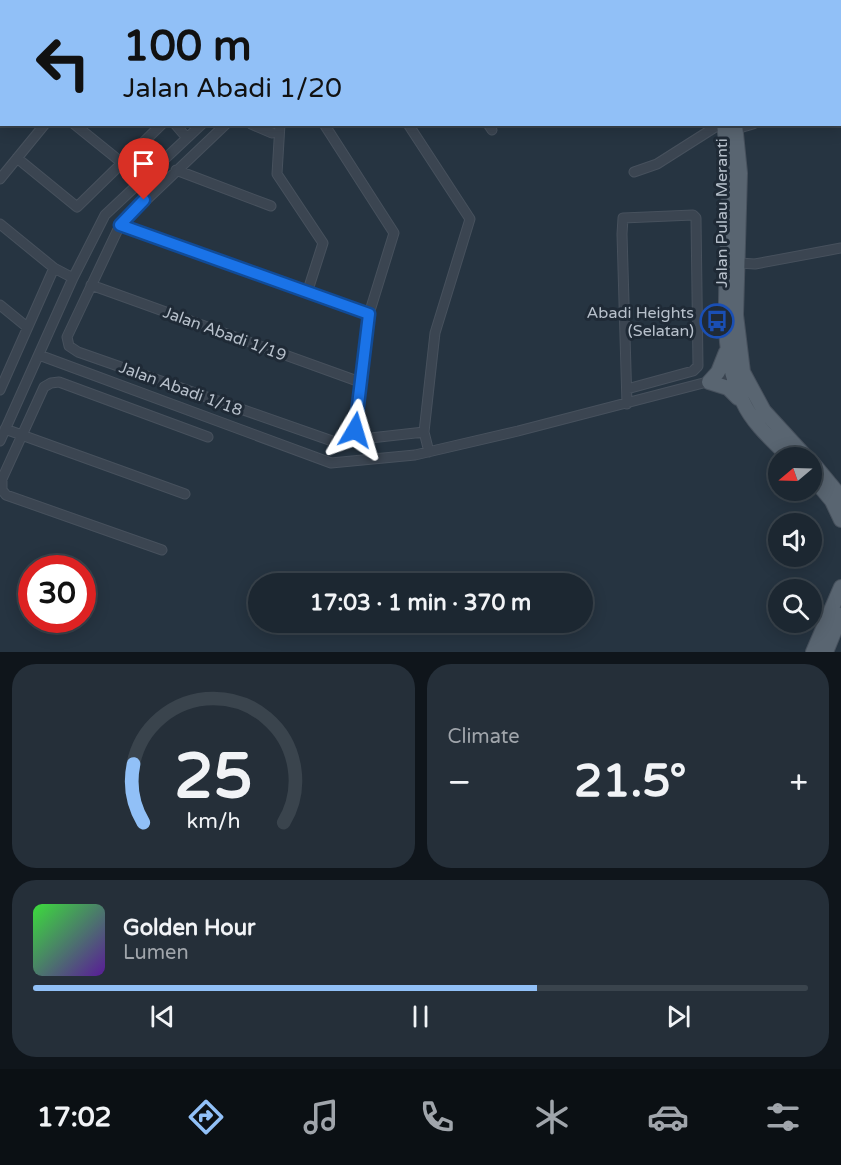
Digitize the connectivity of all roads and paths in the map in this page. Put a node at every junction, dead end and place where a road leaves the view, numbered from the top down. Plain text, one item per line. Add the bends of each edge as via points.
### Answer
1 (43, 126) edge
2 (76, 126) edge
3 (160, 126) edge
4 (177, 126) edge
5 (200, 126) edge
6 (224, 126) edge
7 (256, 126) edge
8 (280, 126) edge
9 (325, 126) edge
10 (409, 126) edge
11 (729, 126) edge
12 (272, 133) dead end
13 (187, 138) junction
14 (17, 158) junction
15 (121, 162) junction
16 (176, 170) junction
17 (634, 172) dead end
18 (0, 179) edge
19 (272, 206) dead end
20 (0, 224) edge
21 (120, 225) junction
22 (841, 248) edge
23 (739, 263) junction
24 (54, 268) junction
25 (73, 278) junction
26 (91, 285) junction
27 (307, 293) junction
28 (0, 305) edge
29 (369, 314) junction
30 (27, 327) junction
31 (726, 344) junction
32 (39, 355) junction
33 (737, 374) junction
34 (360, 381) junction
35 (709, 382) junction
36 (0, 388) edge
37 (627, 389) junction
38 (627, 404) junction
39 (743, 404) junction
40 (5, 429) junction
41 (424, 432) junction
42 (23, 436) junction
43 (208, 437) dead end
44 (0, 441) edge
45 (353, 442) junction
46 (779, 447) edge
47 (797, 447) edge
48 (429, 452) junction
49 (822, 474) edge
50 (822, 489) edge
51 (185, 494) dead end
52 (841, 497) edge
53 (841, 520) edge
54 (162, 550) dead end
55 (841, 587) edge
56 (841, 615) edge
57 (813, 652) edge
58 (826, 652) edge

1 - 14 street
2 - 15 street
3 - 15 street
4 - 13 street
5 - 13 street
6 - 16 street, Jalan Abadi 1/18
7 - 12 street
8 - 27 street via 278,178 323,243
9 - 29 street via 394,233
10 - 41 street via 470,219 435,333
11 - 17 street
11 - 23 main road, Jalan Pulau Meranti via 740,172
11 - 31 main road, Jalan Pulau Meranti
13 - 25 street via 105,215
14 - 15 street via 77,207
14 - 18 street
16 - 19 street
16 - 21 street, Jalan Abadi 1/18
20 - 24 street
21 - 26 street, Jalan Abadi 1/18
21 - 27 street
22 - 23 street via 755,264
23 - 33 main road, Jalan Pulau Meranti
24 - 25 street
24 - 30 street
25 - 32 street
26 - 34 street, Jalan Abadi 1/19
26 - 45 street, Jalan Abadi 1/18 via 67,337 73,350 300,431 335,442
27 - 29 street
28 - 30 street
29 - 34 street
30 - 36 street
31 - 33 main road, Jalan Pulau Meranti
31 - 35 main road via 724,362
32 - 40 street
32 - 48 street via 320,460 345,463
33 - 35 street
33 - 39 main road, Jalan Pulau Meranti
33 - 47 main road, Jalan Pulau Meranti
34 - 45 street
35 - 38 street
35 - 39 main road via 728,388
37 - 37 street via 693,371 698,366 695,216 622,218
37 - 38 street
38 - 48 street
39 - 46 main road, Jalan Pulau Meranti
40 - 42 street
40 - 44 street
41 - 45 street, Jalan Abadi 1/18
41 - 48 street
42 - 43 street via 44,387 59,382
42 - 51 street
42 - 54 street via 2,479 6,495
49 - 52 main road
50 - 53 main road
55 - 57 main road
56 - 58 main road

